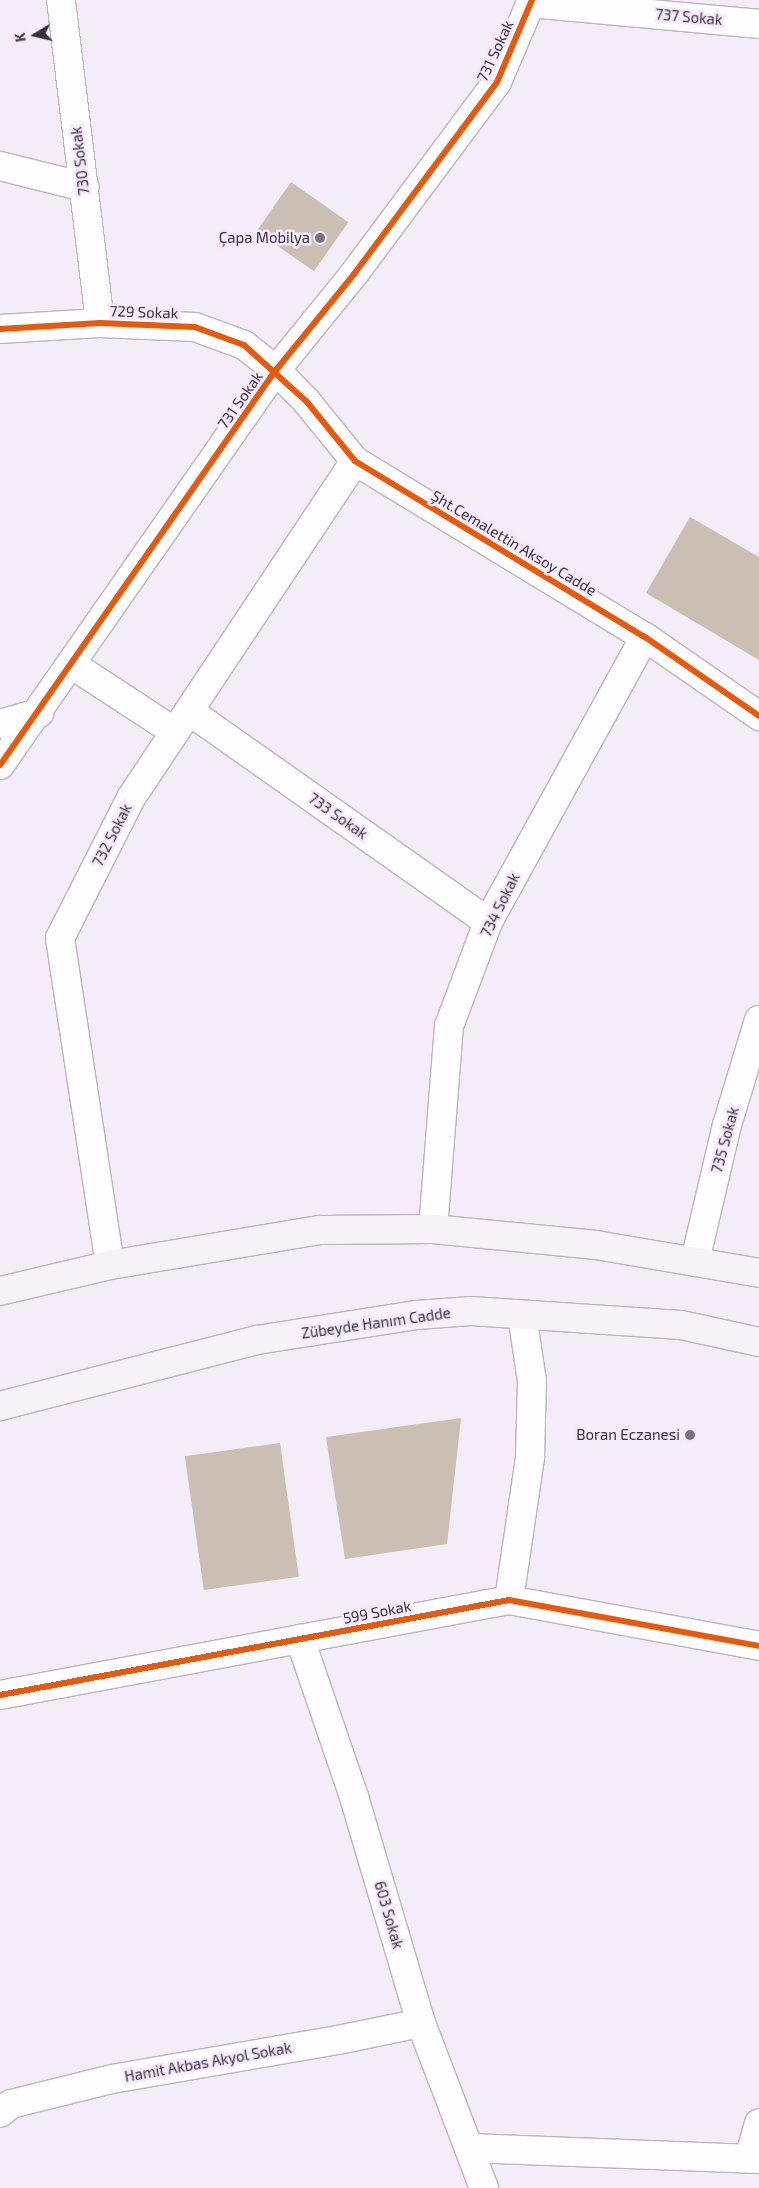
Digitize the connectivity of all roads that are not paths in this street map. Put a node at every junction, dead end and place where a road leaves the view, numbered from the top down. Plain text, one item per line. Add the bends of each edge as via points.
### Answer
1 (61, 0) edge
2 (531, 1) edge
3 (759, 24) edge
4 (0, 166) edge
5 (84, 187) junction
6 (100, 323) junction
7 (0, 330) edge
8 (276, 370) junction
9 (355, 461) junction
10 (645, 637) junction
11 (71, 664) junction
12 (39, 713) junction
13 (759, 716) edge
14 (182, 722) junction
15 (0, 724) edge
16 (0, 765) edge
17 (488, 922) junction
18 (759, 1020) edge
19 (433, 1229) junction
20 (695, 1261) junction
21 (110, 1265) junction
22 (759, 1274) edge
23 (0, 1291) edge
24 (522, 1315) junction
25 (759, 1342) edge
26 (0, 1406) edge
27 (509, 1600) junction
28 (300, 1639) junction
29 (759, 1646) edge
30 (0, 1695) edge
31 (421, 2023) junction
32 (0, 2113) edge
33 (759, 2123) edge
34 (469, 2148) junction
35 (754, 2159) edge
36 (484, 2188) edge

1 - 5 street, 730 Sokak
2 - 3 street, 737 Sokak
2 - 8 street, 731 Sokak via 497,82 354,274
4 - 5 street
5 - 6 street, 730 Sokak
6 - 7 street, 729 Sokak
6 - 8 street, 729 Sokak via 195,327 244,345
8 - 9 street, Şht.Cemalettin Aksoy Cadde
8 - 11 street, 731 Sokak
9 - 10 street, Şht.Cemalettin Aksoy Cadde
9 - 14 street, 732 Sokak
10 - 13 street, Şht.Cemalettin Aksoy Cadde
10 - 17 street, 734 Sokak
11 - 12 street, 731 Sokak
11 - 14 street, 733 Sokak
12 - 15 street
12 - 16 street, 731 Sokak
14 - 17 street, 733 Sokak
14 - 21 street, 732 Sokak via 131,798 60,938
17 - 19 street, 734 Sokak via 449,1026
18 - 20 street, 735 Sokak via 727,1125
19 - 20 highway via 596,1245
19 - 21 highway via 320,1230
20 - 22 highway
21 - 23 highway
24 - 25 highway, Zübeyde Hanım Cadde via 680,1325
24 - 26 highway, Zübeyde Hanım Cadde via 471,1311 418,1315 256,1340
24 - 27 street via 532,1381 530,1457
27 - 28 street, 599 Sokak
27 - 29 street, 599 Sokak
28 - 30 street, 599 Sokak
28 - 31 street, 603 Sokak via 354,1797
31 - 32 street, Hamit Akbas Akyol Sokak via 112,2078 11,2104
31 - 34 street, 603 Sokak
33 - 35 street
34 - 35 street
34 - 36 street, 603 Sokak

